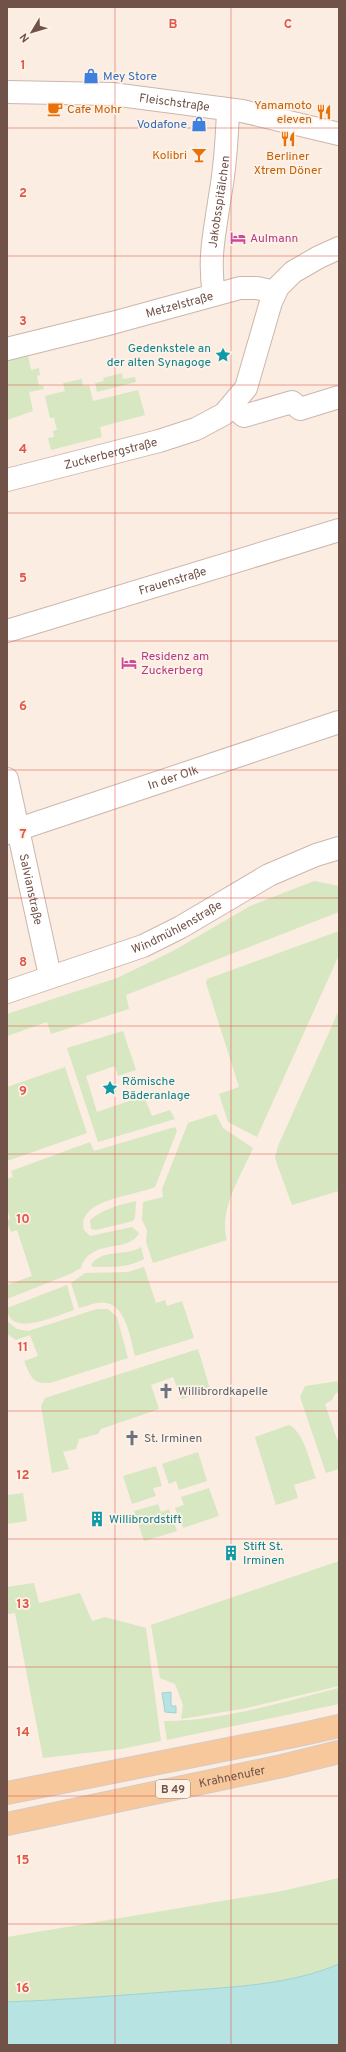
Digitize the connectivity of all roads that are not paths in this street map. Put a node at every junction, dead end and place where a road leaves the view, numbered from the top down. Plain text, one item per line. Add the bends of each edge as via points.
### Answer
1 (7, 92) edge
2 (228, 110) junction
3 (339, 134) edge
4 (339, 248) edge
5 (275, 292) junction
6 (214, 294) junction
7 (7, 349) edge
8 (339, 397) edge
9 (233, 406) junction
10 (7, 480) edge
11 (339, 530) edge
12 (7, 631) edge
13 (339, 722) edge
14 (7, 779) edge
15 (13, 831) edge
16 (339, 848) edge
17 (50, 976) junction
18 (7, 992) edge
19 (339, 1726) edge
20 (339, 1752) edge
21 (7, 1793) edge
22 (7, 1824) edge

1 - 2 street, Fleischstraße via 112,94
2 - 3 street, Fleischstraße
2 - 6 street, Jakobsspitälchen via 220,194 211,249
4 - 5 street via 293,272
5 - 6 street, Metzelstraße via 249,287
5 - 9 street, Zuckerbergstraße via 246,388
6 - 7 street, Metzelstraße
8 - 9 street via 300,409 292,402 244,416
9 - 10 street, Zuckerbergstraße via 196,429
11 - 12 street, Frauenstraße
13 - 15 street, In der Olk
14 - 15 street, Salvianstraße
15 - 17 street, Salvianstraße
16 - 17 street, Windmühlenstraße via 269,875 154,941
17 - 18 street, Windmühlenstraße
19 - 21 main road, B 49
20 - 22 main road, Krahnenufer / B 49

